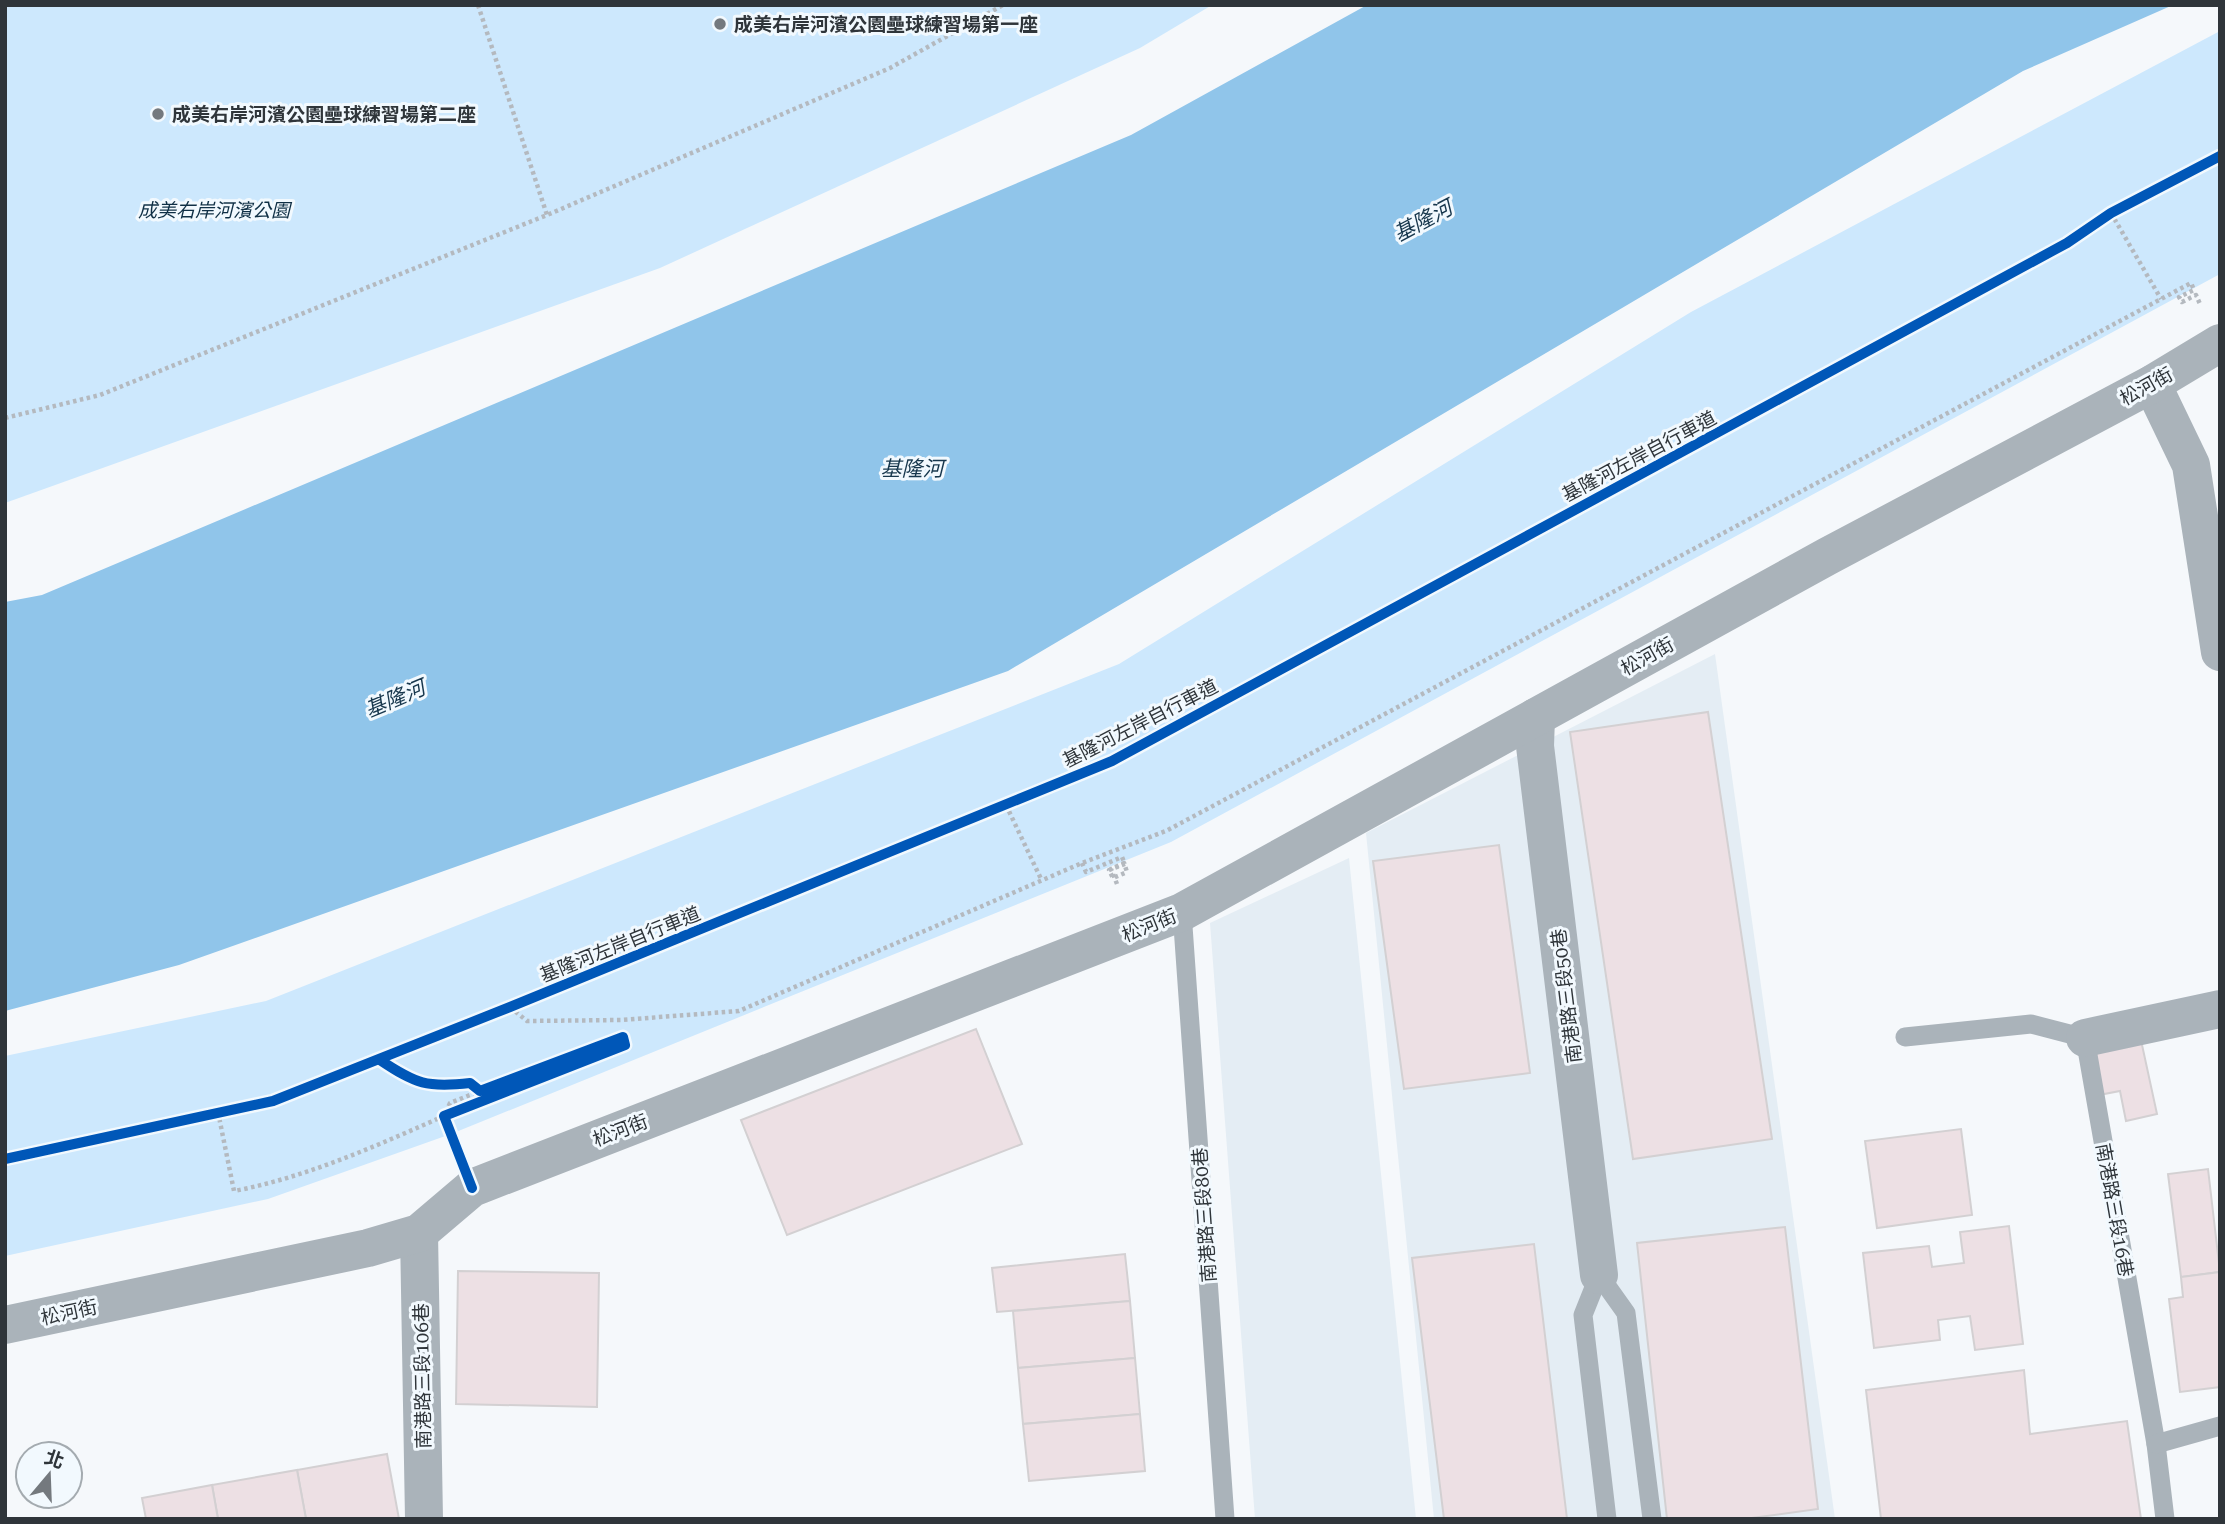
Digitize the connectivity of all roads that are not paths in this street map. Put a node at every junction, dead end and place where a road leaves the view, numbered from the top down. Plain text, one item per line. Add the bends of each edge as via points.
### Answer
1 (2212, 348) edge
2 (2152, 384) junction
3 (2220, 652) edge
4 (1536, 717) junction
5 (1182, 912) junction
6 (2220, 1009) edge
7 (1905, 1037) dead end
8 (2085, 1038) junction
9 (419, 1233) junction
10 (1599, 1275) junction
11 (5, 1325) edge
12 (2220, 1426) edge
13 (2156, 1444) junction
14 (424, 1519) edge
15 (1225, 1519) edge
16 (1607, 1519) edge
17 (1652, 1519) edge
18 (2165, 1519) edge

1 - 2 street, 松河街
2 - 3 street via 2191,466
2 - 4 street, 松河街
4 - 5 street, 松河街
4 - 10 street, 南港路三段50巷 via 1535,746
5 - 9 street, 松河街 via 471,1188
5 - 15 lane, 南港路三段80巷
6 - 8 street
7 - 8 lane via 2031,1024
8 - 13 lane, 南港路三段16巷
9 - 11 street, 松河街 via 368,1248
9 - 14 street, 南港路三段106巷
10 - 16 lane, 南港路三段50巷 via 1583,1315
10 - 17 lane, 南港路三段50巷 via 1626,1313
12 - 13 lane
13 - 18 lane, 南港路三段16巷

